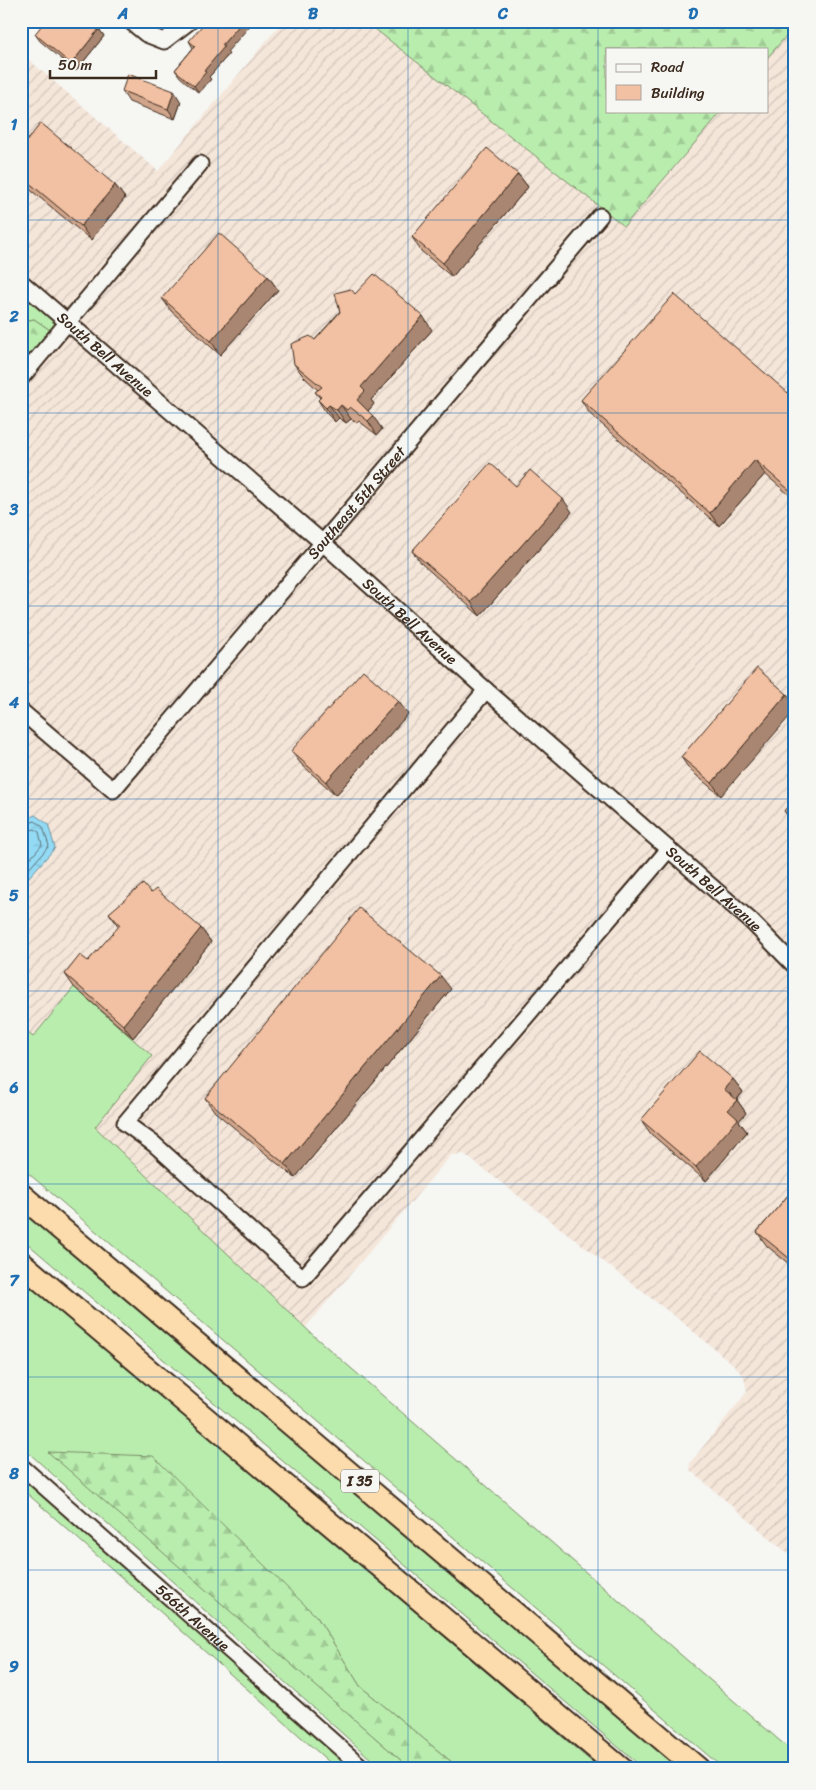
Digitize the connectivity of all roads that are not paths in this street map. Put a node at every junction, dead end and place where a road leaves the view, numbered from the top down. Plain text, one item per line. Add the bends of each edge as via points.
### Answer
1 (130, 21) edge
2 (189, 22) edge
3 (200, 164) dead end
4 (600, 216) dead end
5 (21, 282) edge
6 (67, 322) junction
7 (21, 378) edge
8 (323, 544) junction
9 (486, 690) junction
10 (21, 710) edge
11 (669, 849) junction
12 (795, 966) edge
13 (21, 1195) edge
14 (21, 1263) edge
15 (21, 1466) edge
16 (364, 1769) edge
17 (621, 1769) edge
18 (698, 1769) edge

1 - 2 street via 146,34 164,41
3 - 6 street
4 - 8 street, Southeast 5th Street
5 - 6 street, South Bell Avenue
6 - 7 street
6 - 8 street, South Bell Avenue
8 - 9 street, South Bell Avenue
8 - 10 street, Southeast 5th Street via 114,790
9 - 11 street, South Bell Avenue
9 - 11 street via 125,1122 154,1144 303,1278
11 - 12 street, South Bell Avenue via 752,922
13 - 18 highway, I 35
14 - 17 highway
15 - 16 street, 566th Avenue

